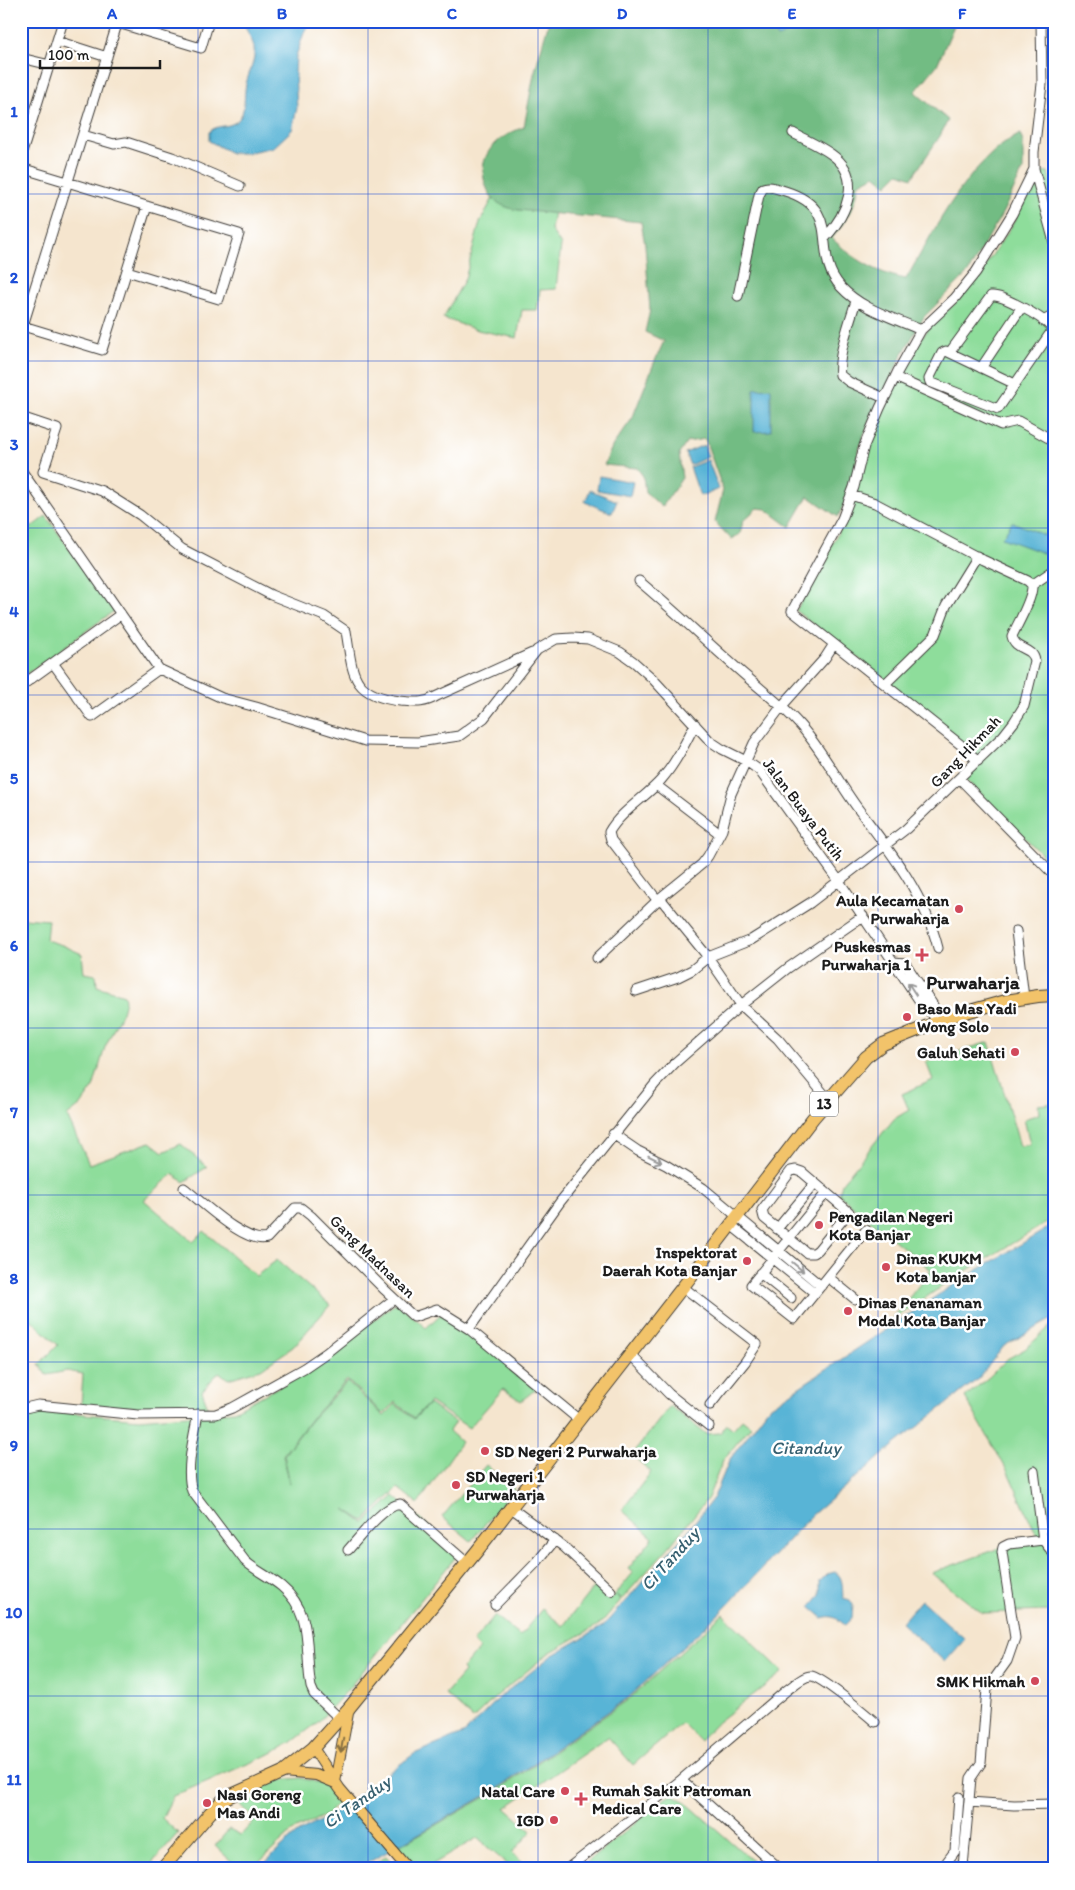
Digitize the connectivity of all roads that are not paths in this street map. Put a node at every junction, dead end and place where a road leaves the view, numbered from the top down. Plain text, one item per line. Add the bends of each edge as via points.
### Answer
1 (63, 21) edge
2 (209, 21) edge
3 (1041, 21) edge
4 (118, 22) edge
5 (57, 41) junction
6 (107, 57) junction
7 (21, 58) edge
8 (50, 65) junction
9 (793, 134) dead end
10 (83, 135) junction
11 (21, 156) edge
12 (21, 168) edge
13 (1034, 169) junction
14 (68, 182) junction
15 (240, 186) dead end
16 (147, 206) junction
17 (825, 238) junction
18 (1054, 242) edge
19 (127, 270) junction
20 (738, 296) dead end
21 (856, 301) junction
22 (1021, 308) junction
23 (1054, 315) edge
24 (1043, 320) junction
25 (22, 329) edge
26 (921, 330) junction
27 (950, 352) junction
28 (981, 368) junction
29 (895, 377) junction
30 (1015, 384) junction
31 (884, 398) junction
32 (21, 417) edge
33 (1054, 440) edge
34 (21, 470) edge
35 (851, 495) junction
36 (977, 556) junction
37 (1054, 570) edge
38 (639, 581) dead end
39 (1032, 585) junction
40 (121, 614) junction
41 (834, 644) junction
42 (537, 650) junction
43 (53, 663) junction
44 (159, 669) junction
45 (885, 684) junction
46 (21, 686) edge
47 (781, 707) junction
48 (695, 724) junction
49 (746, 761) junction
50 (978, 761) junction
51 (960, 779) junction
52 (656, 786) junction
53 (720, 834) junction
54 (886, 846) junction
55 (1054, 874) edge
56 (839, 881) junction
57 (659, 900) junction
58 (863, 916) junction
59 (1016, 930) dead end
60 (938, 948) dead end
61 (708, 957) junction
62 (597, 958) dead end
63 (636, 992) dead end
64 (1054, 996) edge
65 (1024, 998) junction
66 (741, 1006) junction
67 (934, 1017) junction
68 (828, 1099) junction
69 (613, 1134) junction
70 (815, 1183) junction
71 (184, 1188) dead end
72 (826, 1193) junction
73 (734, 1221) junction
74 (777, 1228) junction
75 (866, 1230) dead end
76 (788, 1238) junction
77 (775, 1254) junction
78 (760, 1273) junction
79 (828, 1278) junction
80 (683, 1287) junction
81 (818, 1290) junction
82 (394, 1298) junction
83 (791, 1298) dead end
84 (856, 1299) dead end
85 (469, 1328) junction
86 (630, 1354) junction
87 (710, 1405) dead end
88 (21, 1409) edge
89 (198, 1414) junction
90 (578, 1419) junction
91 (709, 1426) dead end
92 (1034, 1471) dead end
93 (510, 1507) junction
94 (555, 1540) junction
95 (1042, 1540) junction
96 (348, 1550) dead end
97 (1054, 1554) edge
98 (467, 1563) junction
99 (611, 1591) dead end
100 (495, 1605) dead end
101 (349, 1708) junction
102 (340, 1720) junction
103 (875, 1722) dead end
104 (313, 1748) junction
105 (283, 1772) junction
106 (681, 1780) junction
107 (337, 1785) junction
108 (959, 1797) dead end
109 (969, 1802) junction
110 (1054, 1804) edge
111 (943, 1867) edge
112 (963, 1868) edge
113 (162, 1869) edge
114 (408, 1869) edge
115 (567, 1869) edge
116 (780, 1869) edge

1 - 5 street
2 - 4 street via 200,48
3 - 13 street via 1042,84
4 - 6 street
5 - 6 street
5 - 8 street
6 - 10 street
7 - 8 street
8 - 11 street
9 - 17 street via 832,154 851,180 842,214
10 - 14 street
10 - 15 street via 114,144 126,142 172,157
12 - 14 street
13 - 18 street
13 - 26 street via 1012,214 976,272 955,298
14 - 16 street
14 - 25 street
16 - 19 street
16 - 19 street via 239,234 219,299
17 - 20 street via 814,206 798,196 766,186 759,195
17 - 21 street via 828,267 836,282
19 - 25 street via 102,350
21 - 26 street
21 - 31 street via 840,375
22 - 24 street
22 - 27 street via 996,295 991,296
22 - 28 street
23 - 24 street
24 - 30 street via 1051,332
26 - 29 street
27 - 28 street
27 - 30 street via 942,353 929,376 930,382 995,409
28 - 30 street
29 - 31 street
29 - 33 street via 1001,425 1018,421
31 - 35 street via 864,446
32 - 42 street, Jalan Buaya Putih via 57,429 43,472 102,491 140,515 182,549 271,595 324,616 346,630 353,673 366,692 382,698 417,703 428,701
34 - 40 street
35 - 36 street via 875,503
35 - 41 street via 842,519 792,611
36 - 39 street
36 - 45 street via 946,606 935,635
37 - 39 street
38 - 47 street
39 - 50 street, Gang Hikmah via 1012,636 1018,647 1034,655 1024,706 1003,736
40 - 43 street
40 - 44 street
41 - 45 street
41 - 47 street
42 - 44 street via 484,718 459,736 418,742 365,741 222,698
42 - 48 street, Jalan Buaya Putih via 556,639 588,639 602,644 652,678
43 - 44 street via 92,717
43 - 46 street
45 - 50 street
47 - 49 street via 761,732
47 - 54 street via 815,744 841,786
48 - 49 street, Jalan Buaya Putih via 722,749
48 - 52 street via 673,765
49 - 53 street via 731,794
49 - 56 street, Jalan Buaya Putih via 768,781
50 - 51 street, Gang Hikmah
51 - 54 street, Gang Hikmah
51 - 55 street
52 - 53 street
52 - 57 street via 609,832 611,840
53 - 57 street via 702,864
54 - 56 street, Gang Hikmah
54 - 60 street via 921,903 932,925
56 - 58 street, Jalan Buaya Putih
56 - 61 street, Gang Hikmah via 751,940
57 - 61 street
57 - 62 street
58 - 66 street via 788,968
58 - 67 street, Jalan Buaya Putih via 925,1009
59 - 65 street
61 - 63 street, Gang Hikmah via 678,978
61 - 66 street
64 - 65 highway, 13
65 - 67 highway, 13
66 - 68 street via 778,1039
66 - 69 street via 666,1073
67 - 68 highway, 13 via 875,1050
68 - 73 highway, 13
69 -> 73 street via 703,1188
69 - 85 street
70 - 72 street
70 - 74 street
70 - 74 street via 802,1172 791,1171 762,1210 764,1218
71 - 82 street, Gang Madnasan via 224,1221 247,1236 260,1240 272,1234 296,1208 301,1208
72 - 76 street
72 - 76 street via 849,1212 818,1250 807,1253
73 - 77 street
73 - 80 highway, 13
74 - 76 street
75 - 79 street
76 - 77 street
77 - 78 street
77 - 81 street
78 - 81 street via 751,1285 794,1319
78 - 83 street
79 - 81 street
79 - 84 street
80 - 86 highway, 13
80 - 87 street via 757,1344
82 - 85 street, Gang Madnasan via 414,1317 437,1309
82 - 89 street via 304,1368 232,1408 216,1414
85 - 90 street, Gang Madnasan
86 - 90 highway, 13
86 - 91 street via 669,1394
88 - 89 street via 38,1405 138,1414
89 - 102 street via 190,1468 192,1491 245,1561 280,1585 296,1604 307,1634 311,1687
90 - 93 highway, 13
92 - 95 street
93 - 94 street
93 - 98 highway, 13
94 - 99 street
94 - 100 street
95 - 97 street
95 - 109 street via 1003,1547 1015,1638 1007,1661 987,1689 980,1763 971,1778
96 - 98 street via 386,1510 400,1504
98 - 101 highway, 13
101 - 102 highway, 13
101 -> 107 main road
102 - 104 highway, 13
103 - 106 street via 815,1677 806,1677
104 - 105 highway, 13
104 - 107 main road
105 - 107 main road via 316,1775
105 - 113 highway, 13 via 225,1798
106 - 115 street
106 - 116 street
107 - 114 main road
108 - 111 street via 955,1851
109 - 110 street
109 - 112 street
111 - 112 street

